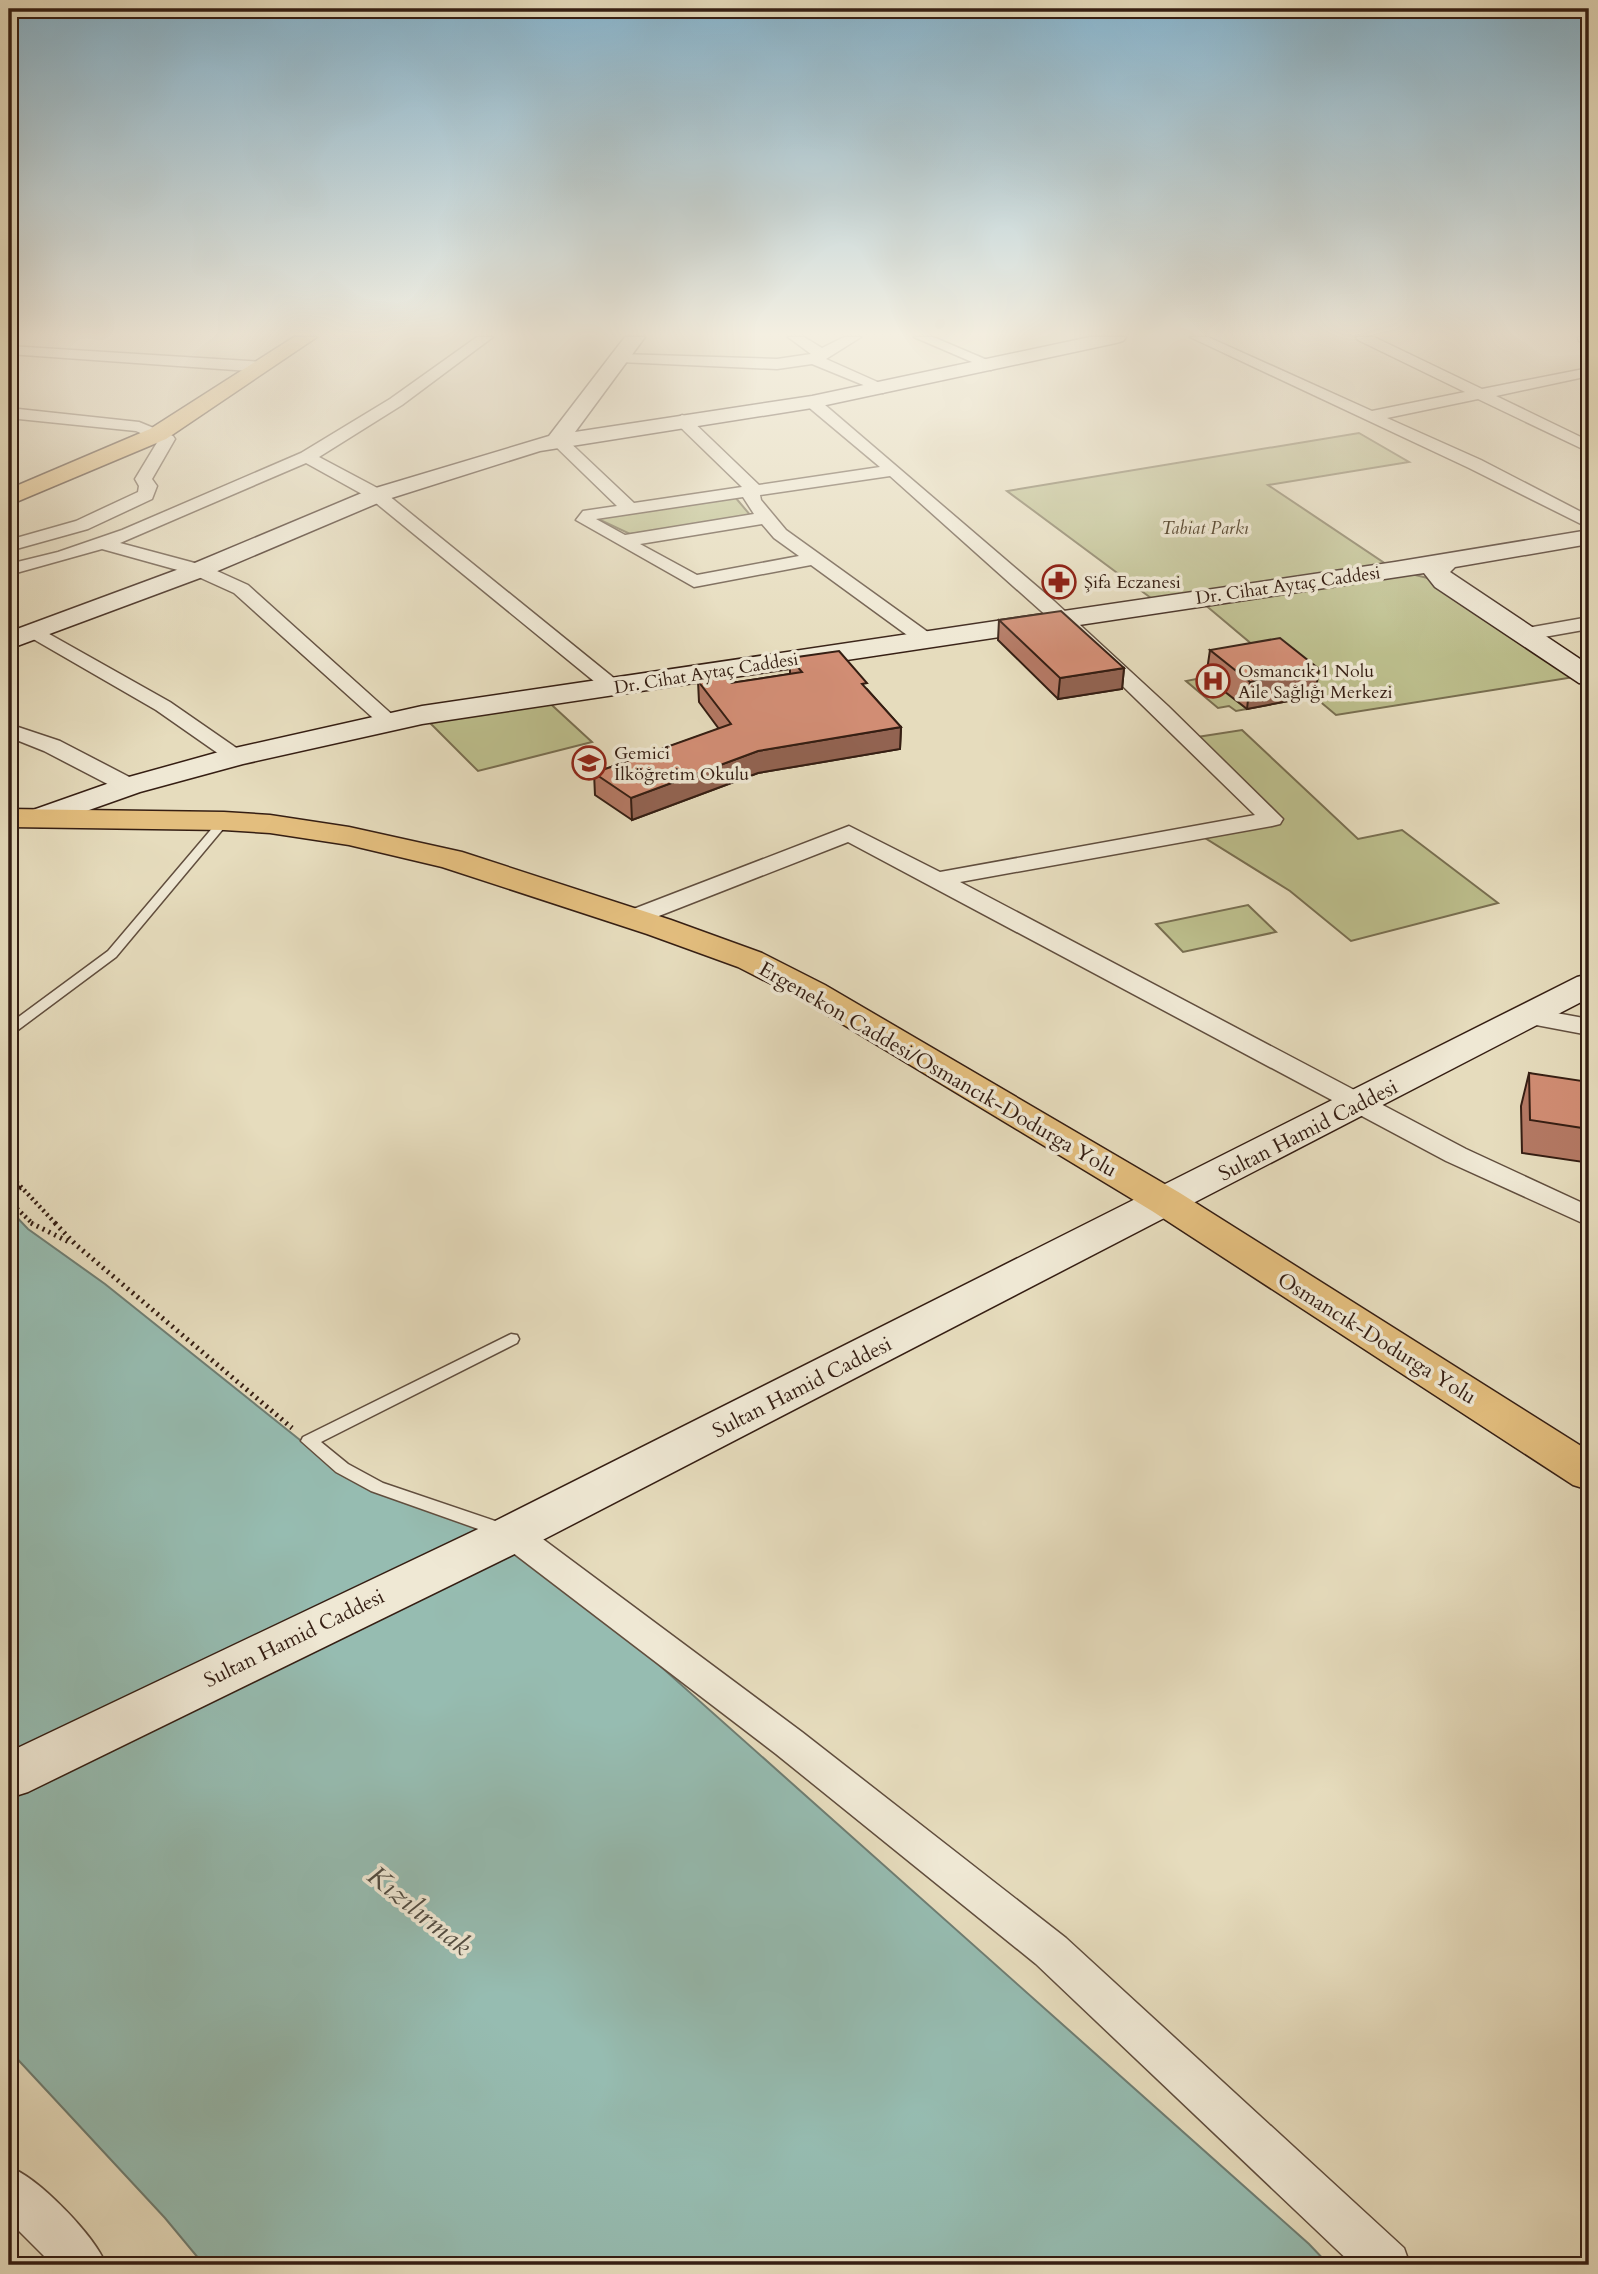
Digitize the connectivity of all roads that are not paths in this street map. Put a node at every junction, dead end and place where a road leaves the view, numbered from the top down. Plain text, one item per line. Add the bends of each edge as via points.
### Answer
1 (137, 443) edge
2 (165, 443) edge
3 (330, 443) edge
4 (548, 443) edge
5 (561, 443) edge
6 (706, 443) edge
7 (862, 443) edge
8 (1430, 443) edge
9 (307, 457) junction
10 (894, 470) junction
11 (751, 491) junction
12 (377, 495) junction
13 (9, 498) edge
14 (630, 509) junction
15 (765, 518) junction
16 (1589, 523) edge
17 (1589, 537) edge
18 (623, 541) junction
19 (100, 543) junction
20 (9, 547) edge
21 (812, 559) junction
22 (9, 570) edge
23 (200, 570) junction
24 (1445, 571) junction
25 (1064, 618) junction
26 (1589, 623) edge
27 (35, 632) junction
28 (1527, 634) junction
29 (925, 639) junction
30 (9, 641) edge
31 (1589, 677) edge
32 (613, 687) junction
33 (389, 722) junction
34 (9, 730) edge
35 (237, 756) junction
36 (129, 786) junction
37 (25, 818) edge
38 (224, 821) junction
39 (940, 879) junction
40 (632, 918) junction
41 (1589, 984) edge
42 (1529, 1016) junction
43 (1589, 1027) edge
44 (9, 1030) edge
45 (1359, 1103) junction
46 (1166, 1202) junction
47 (1589, 1217) edge
48 (511, 1339) dead end
49 (1589, 1473) edge
50 (512, 1534) junction
51 (9, 1776) edge
52 (9, 2189) edge
53 (83, 2265) edge
54 (1387, 2265) edge

1 - 13 main road
2 - 20 street via 143,479 148,486 146,495 82,525
3 - 9 street
4 - 12 street
5 - 14 street
6 - 11 street
7 - 10 street
8 - 16 street
9 - 12 street
9 - 19 street
10 - 11 street
10 - 25 street
11 - 14 street
11 - 15 street
12 - 23 street
12 - 32 street
14 - 18 street via 589,515 585,520
15 - 18 street
15 - 21 street
17 - 24 street, Dr. Cihat Aytaç Caddesi
18 - 21 street via 694,580
19 - 22 street
19 - 23 street
21 - 29 street
23 - 27 street
23 - 33 street via 252,598
24 - 25 street, Dr. Cihat Aytaç Caddesi via 1371,573
24 - 28 street
25 - 29 street, Dr. Cihat Aytaç Caddesi
25 - 39 street via 1272,819
26 - 28 street
27 - 30 street
27 - 35 street via 163,706
28 - 31 street
29 - 32 street, Dr. Cihat Aytaç Caddesi
32 - 33 street, Dr. Cihat Aytaç Caddesi
33 - 35 street, Dr. Cihat Aytaç Caddesi
34 - 36 street via 65,751
35 - 36 street, Dr. Cihat Aytaç Caddesi
36 - 37 street, Dr. Cihat Aytaç Caddesi
37 - 38 main road, Ergenekon Caddesi/Osmancık-Dodurga Yolu
38 - 40 main road, Ergenekon Caddesi/Osmancık-Dodurga Yolu via 393,845 451,859
38 - 44 lane via 112,954
39 - 40 street via 849,832
39 - 45 street
40 - 46 main road, Ergenekon Caddesi/Osmancık-Dodurga Yolu via 782,974
41 - 42 street, Sultan Hamid Caddesi
42 - 43 street
42 - 45 street, Sultan Hamid Caddesi
45 - 46 street, Sultan Hamid Caddesi
45 - 47 street via 1455,1155
46 - 49 main road, Osmancık-Dodurga Yolu
46 - 50 street, Sultan Hamid Caddesi
48 - 50 lane via 309,1441 342,1468 377,1487
50 - 51 street, Sultan Hamid Caddesi
50 - 54 street via 789,1742 1051,1951
52 - 53 street

